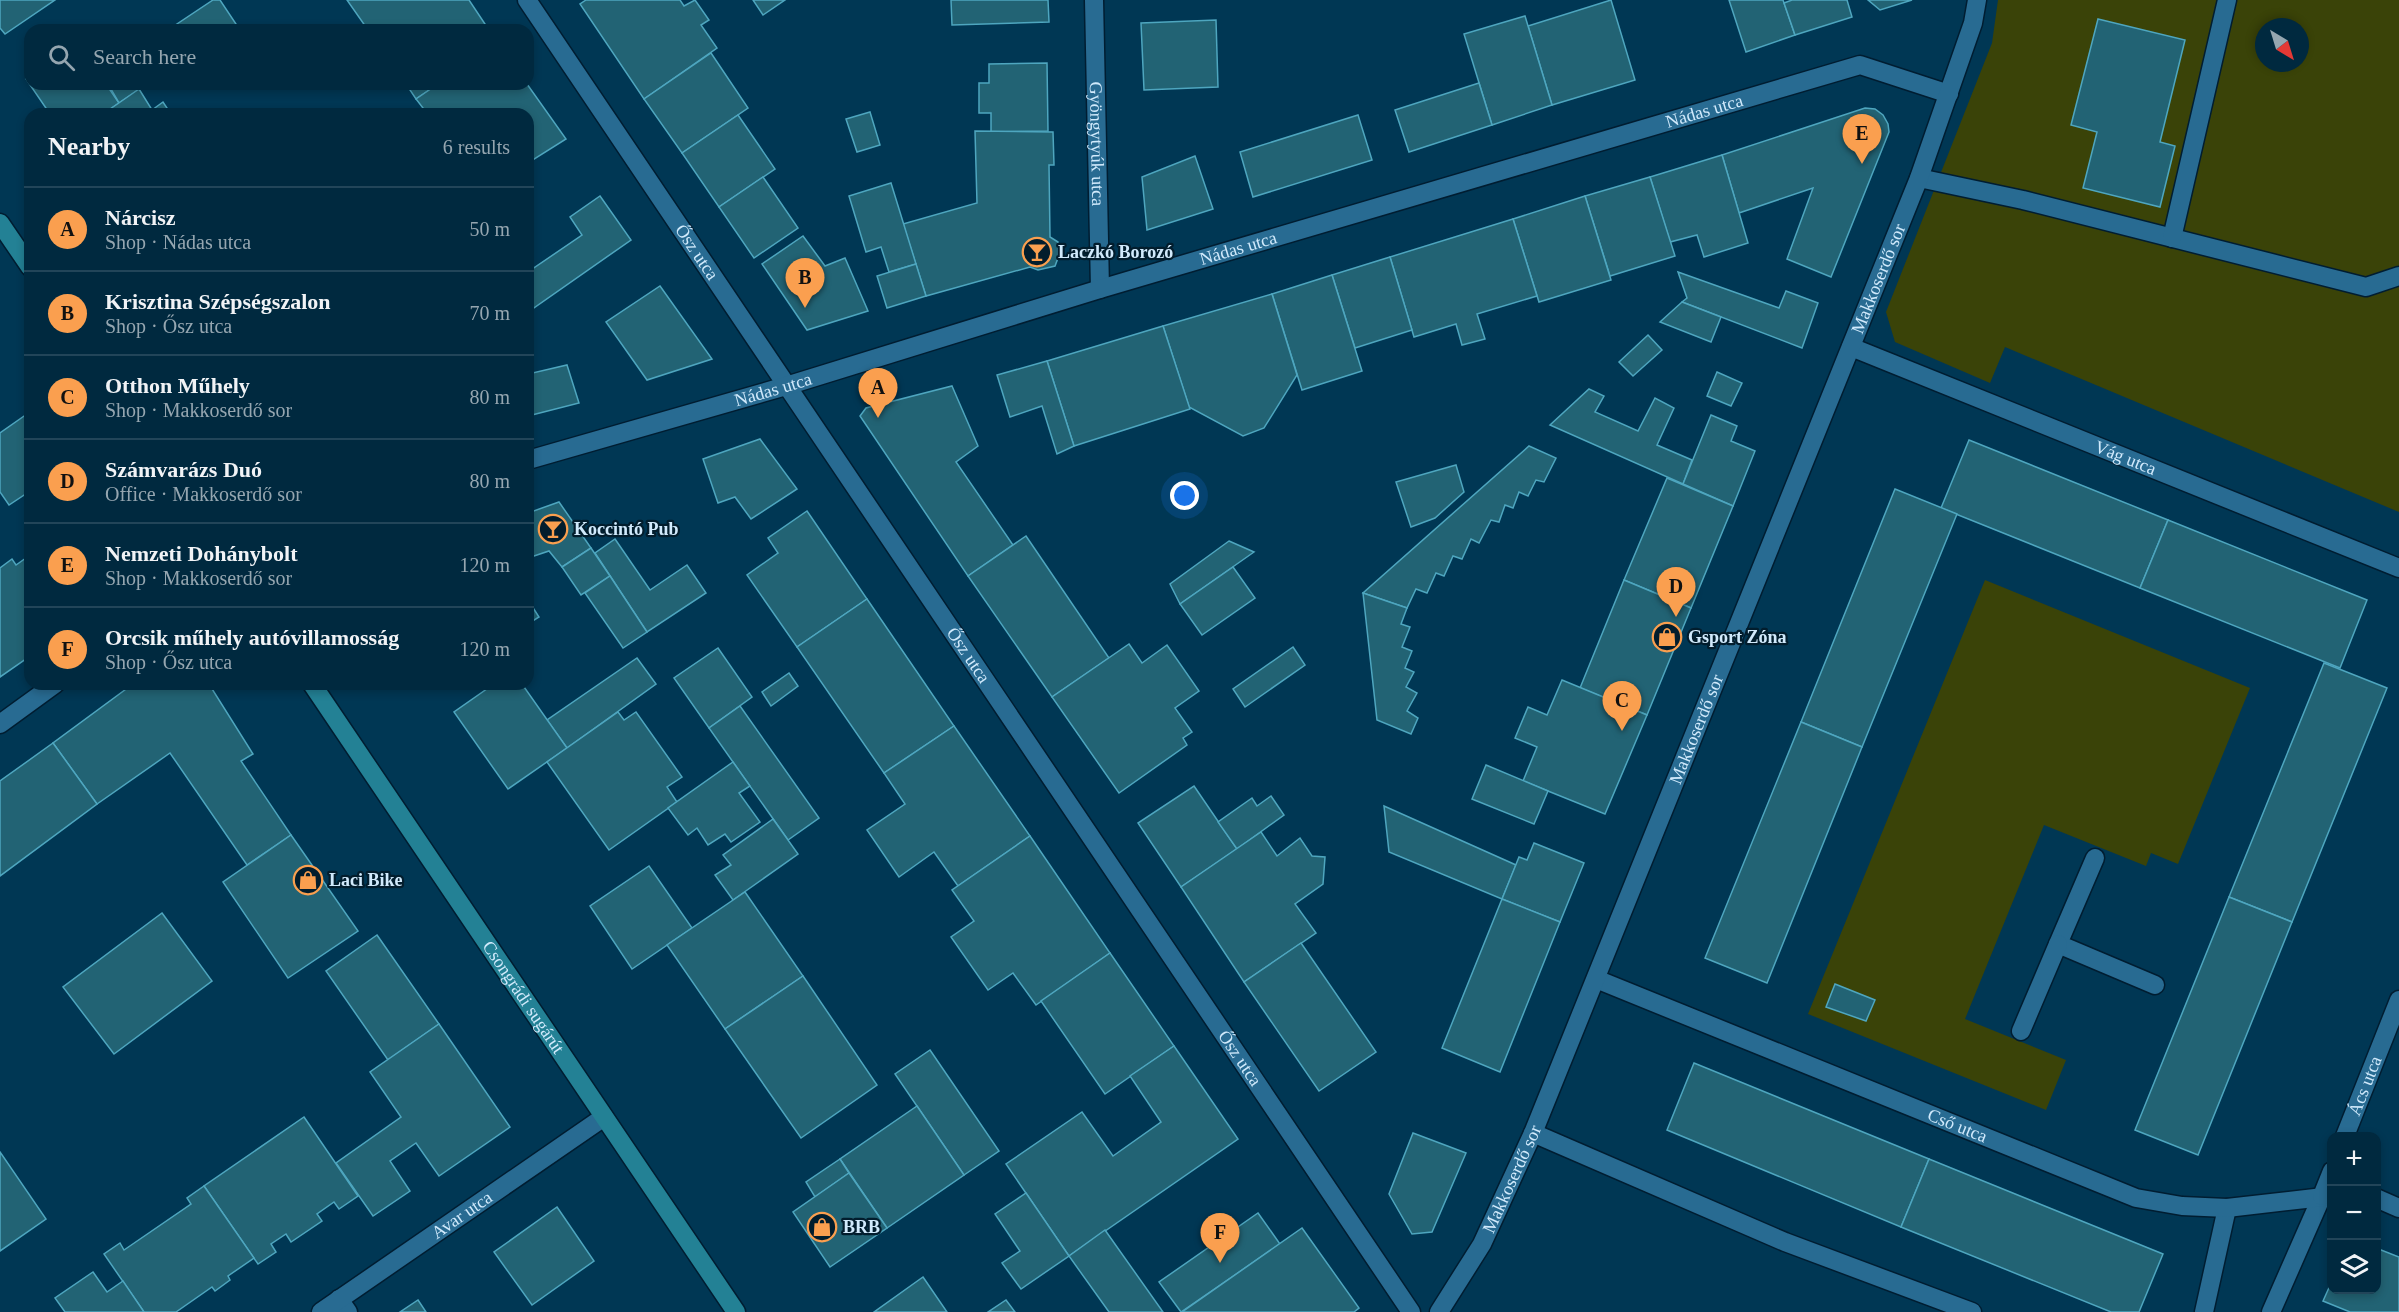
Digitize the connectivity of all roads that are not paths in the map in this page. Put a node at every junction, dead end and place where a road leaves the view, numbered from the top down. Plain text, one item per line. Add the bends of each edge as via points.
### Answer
1 (527, 0) edge
2 (1094, 0) edge
3 (1977, 0) edge
4 (2227, 0) edge
5 (1949, 94) junction
6 (1919, 178) junction
7 (0, 223) edge
8 (2172, 238) junction
9 (24, 258) edge
10 (2399, 276) edge
11 (1100, 289) junction
12 (1851, 347) junction
13 (786, 386) junction
14 (534, 458) edge
15 (2399, 568) edge
16 (47, 690) edge
17 (316, 690) edge
18 (0, 724) edge
19 (2095, 858) dead end
20 (2058, 944) junction
21 (1596, 979) junction
22 (2155, 985) dead end
23 (2399, 1000) edge
24 (2021, 1031) dead end
25 (604, 1117) junction
26 (2347, 1132) edge
27 (1533, 1133) junction
28 (2327, 1196) edge
29 (2381, 1200) edge
30 (2227, 1208) junction
31 (2399, 1208) edge
32 (344, 1306) edge
33 (321, 1312) edge
34 (736, 1312) edge
35 (1411, 1312) edge
36 (1439, 1312) edge
37 (1972, 1312) edge
38 (2204, 1312) edge
39 (2271, 1312) edge

1 - 13 street, Ősz utca
2 - 11 street, Gyöngytyúk utca
3 - 5 street, Makkoserdő sor
4 - 8 street
5 - 6 street, Makkoserdő sor
5 - 11 street, Nádas utca via 1860,65
6 - 8 street
6 - 12 street, Makkoserdő sor
7 - 9 main road
8 - 10 street via 2366,287
11 - 13 street, Nádas utca
12 - 15 street, Vág utca
12 - 21 street, Makkoserdő sor
13 - 14 street, Nádas utca
13 - 35 street, Ősz utca
16 - 18 street
17 - 25 main road, Csongrádi sugárút
19 - 20 street
20 - 22 street
20 - 24 street
21 - 27 street, Makkoserdő sor
21 - 30 street, Cső utca via 2136,1198
23 - 26 street, Ács utca
25 - 32 street, Avar utca
25 - 34 main road, Csongrádi sugárút
27 - 36 street, Makkoserdő sor via 1482,1244
27 - 37 street via 1785,1242
28 - 30 street, Cső utca
28 - 39 street
29 - 31 street
30 - 38 street
32 - 33 street, Avar utca

